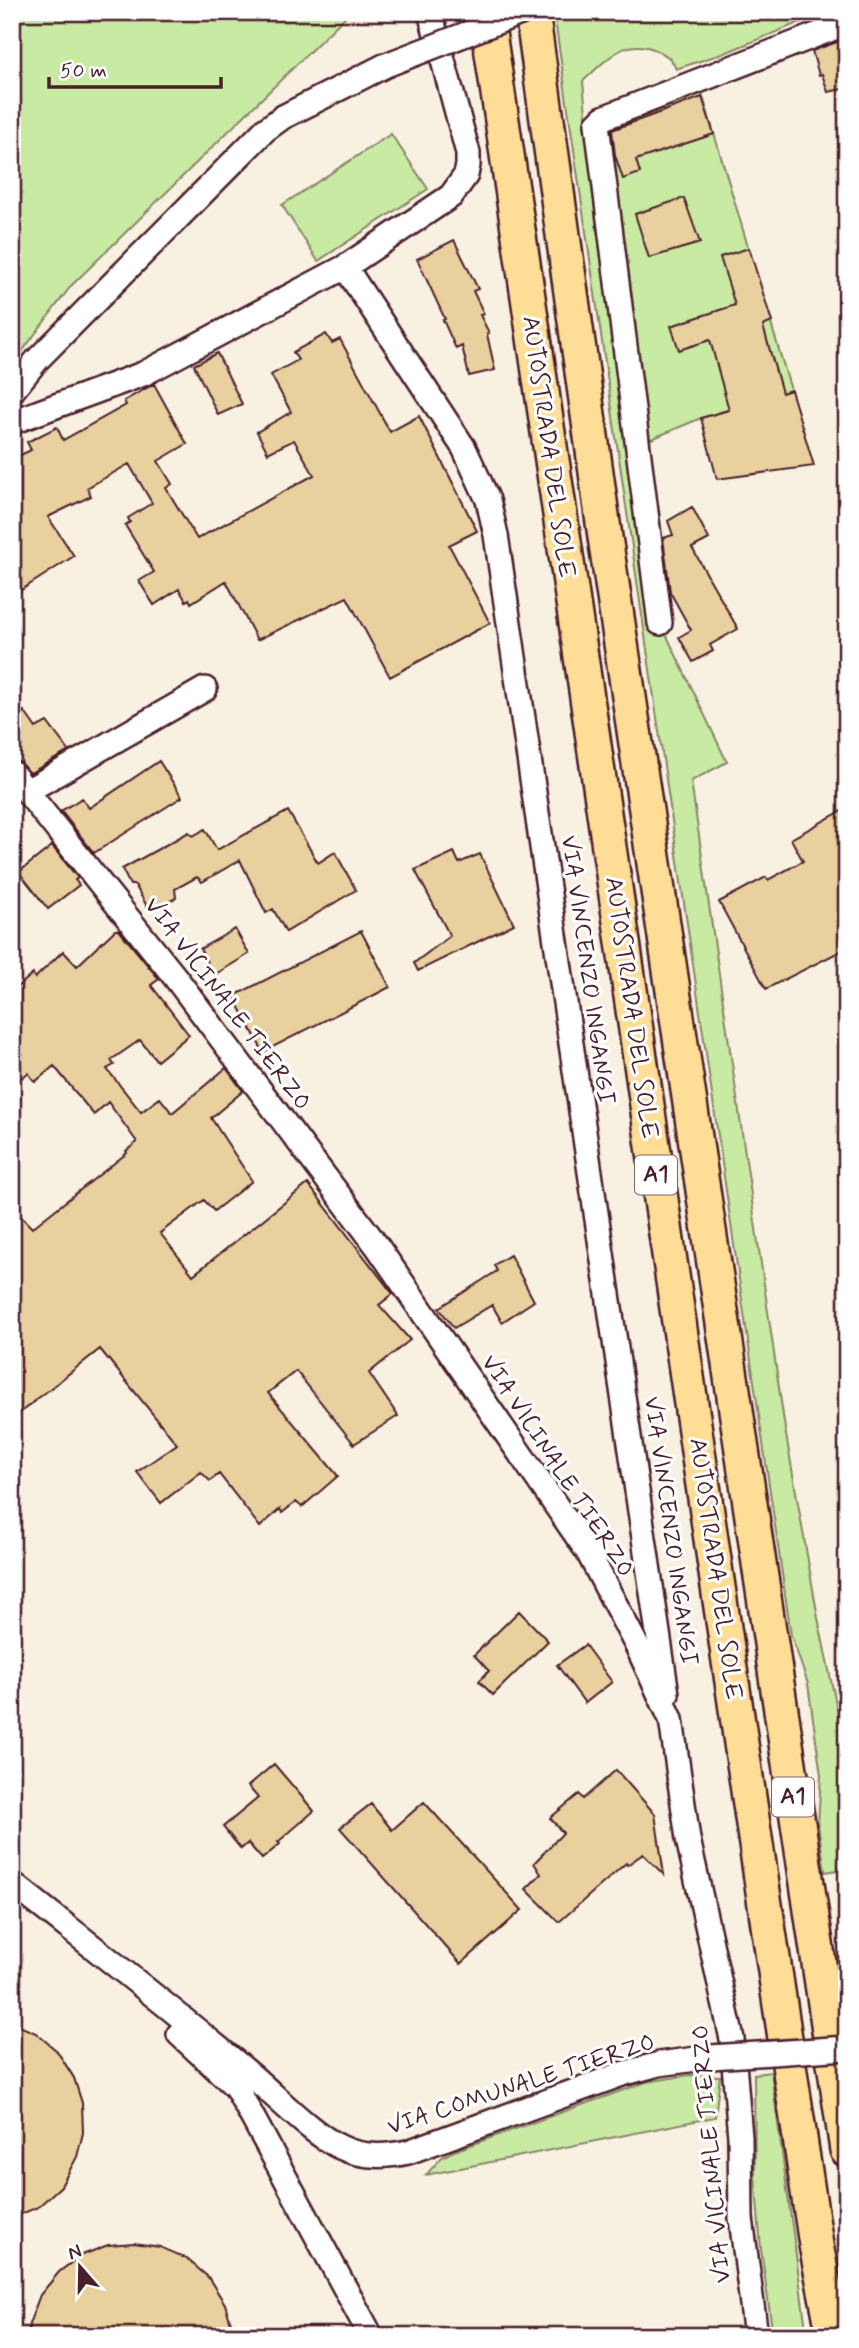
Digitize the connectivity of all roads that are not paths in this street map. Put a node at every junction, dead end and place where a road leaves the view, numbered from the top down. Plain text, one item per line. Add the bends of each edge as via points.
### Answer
1 (430, 12) edge
2 (483, 12) edge
3 (523, 12) edge
4 (532, 12) edge
5 (847, 23) edge
6 (345, 267) junction
7 (12, 391) edge
8 (12, 422) edge
9 (660, 623) dead end
10 (205, 690) dead end
11 (12, 773) edge
12 (27, 791) junction
13 (671, 1719) junction
14 (12, 1883) edge
15 (12, 1897) edge
16 (847, 2048) edge
17 (847, 2150) edge
18 (371, 2336) edge
19 (756, 2336) edge
20 (834, 2336) edge

1 - 6 street via 468,153 466,175 451,196
2 - 20 highway, AUTOSTRADA DEL SOLE / A1 via 816,2245
3 - 7 street, bridge via 386,65 265,130 37,360
4 - 17 highway, AUTOSTRADA DEL SOLE / A1 via 609,565
5 - 9 street via 597,124
6 - 8 street via 143,374
6 - 13 street, VIA VINCENZO INGANGI via 464,448 488,500
10 - 12 street
11 - 12 street, VIA VICINALE TIERZO
12 - 13 street, VIA VICINALE TIERZO via 175,977 377,1246 588,1552
13 - 19 street, VIA VICINALE TIERZO via 688,1839 732,2039 741,2218
14 - 16 street, VIA COMUNALE TIERZO, bridge via 318,2133 360,2154 385,2157 408,2152 659,2064
15 - 18 street via 134,1991 236,2087

